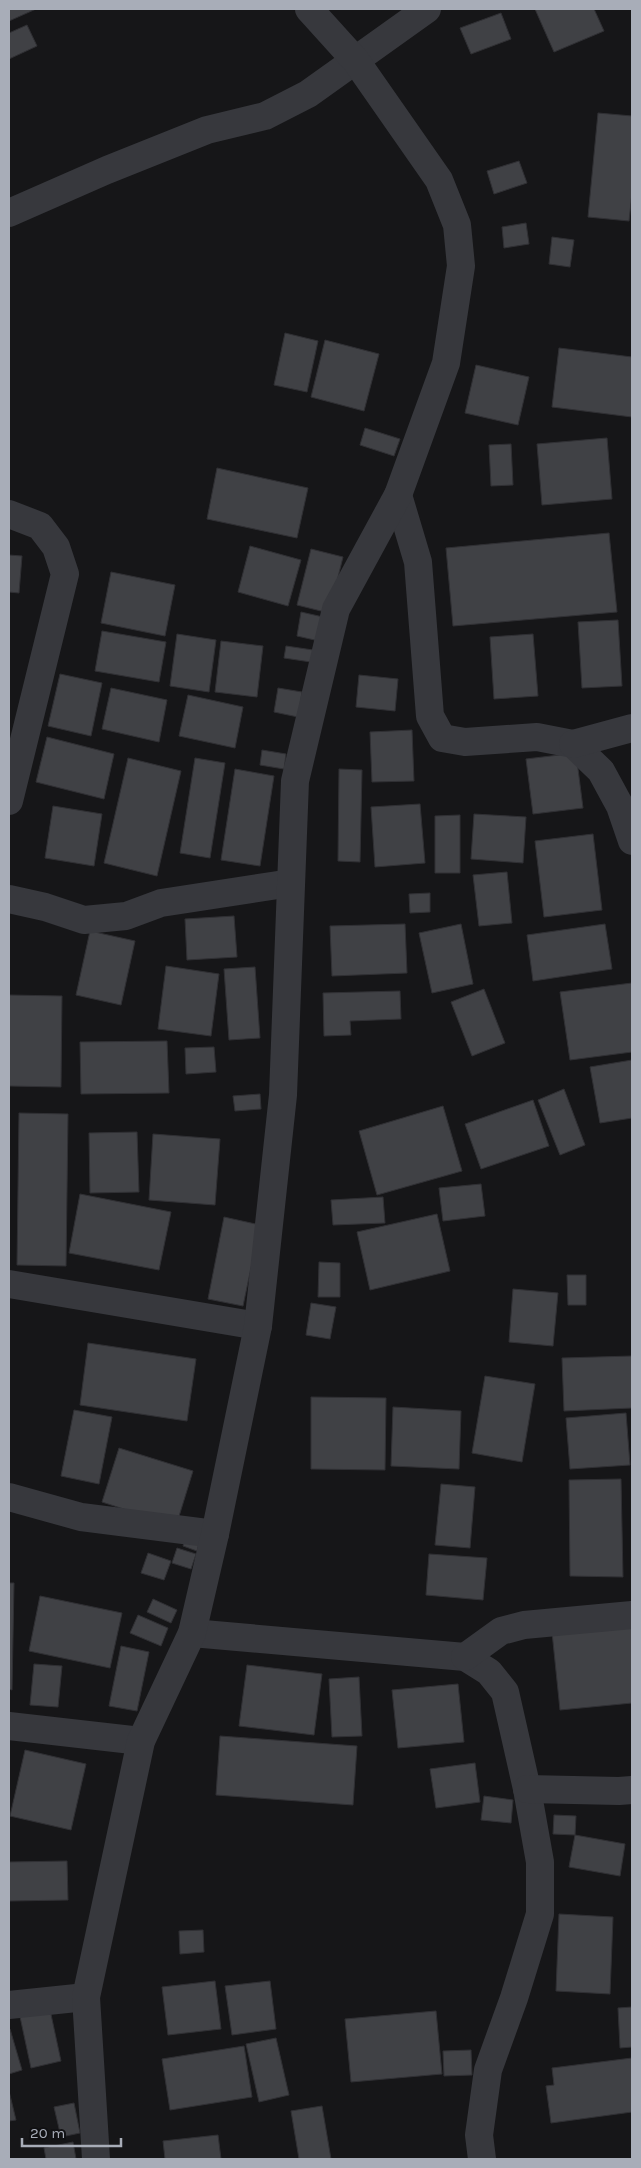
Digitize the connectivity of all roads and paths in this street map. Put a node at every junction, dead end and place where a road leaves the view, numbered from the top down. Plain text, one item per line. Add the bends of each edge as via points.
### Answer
1 (309, 9) edge
2 (427, 9) edge
3 (356, 61) junction
4 (9, 213) edge
5 (398, 494) junction
6 (9, 514) edge
7 (632, 728) edge
8 (573, 744) junction
9 (9, 801) edge
10 (632, 841) edge
11 (291, 884) junction
12 (9, 899) edge
13 (9, 1284) edge
14 (258, 1326) junction
15 (9, 1498) edge
16 (215, 1534) junction
17 (632, 1615) edge
18 (501, 1632) junction
19 (192, 1634) junction
20 (465, 1657) junction
21 (489, 1672) junction
22 (9, 1726) edge
23 (141, 1741) junction
24 (527, 1789) junction
25 (632, 1790) edge
26 (86, 1997) junction
27 (9, 2004) edge
28 (96, 2159) edge
29 (482, 2159) edge

1 - 3 street
2 - 3 street
3 - 4 street via 308,94 265,116 207,130
3 - 5 street via 439,180 457,225 459,241 461,266 446,362
5 - 8 street via 418,562 430,716 442,738 465,742 537,738
5 - 11 street via 336,609 295,782
6 - 9 street via 40,526 56,547 65,574
7 - 8 street
8 - 10 street via 601,771 620,806
11 - 12 street via 161,903 126,916 84,920
11 - 14 street via 283,1095
13 - 14 street
14 - 16 street
15 - 16 street via 81,1517
16 - 19 street
17 - 18 street via 524,1625
18 - 20 street
18 - 21 street
19 - 20 street
19 - 23 street
20 - 21 street
21 - 24 street via 505,1692
22 - 23 street
23 - 26 street
24 - 25 street
24 - 29 street via 540,1862 540,1914 488,2070 480,2134
26 - 27 street
26 - 28 street

